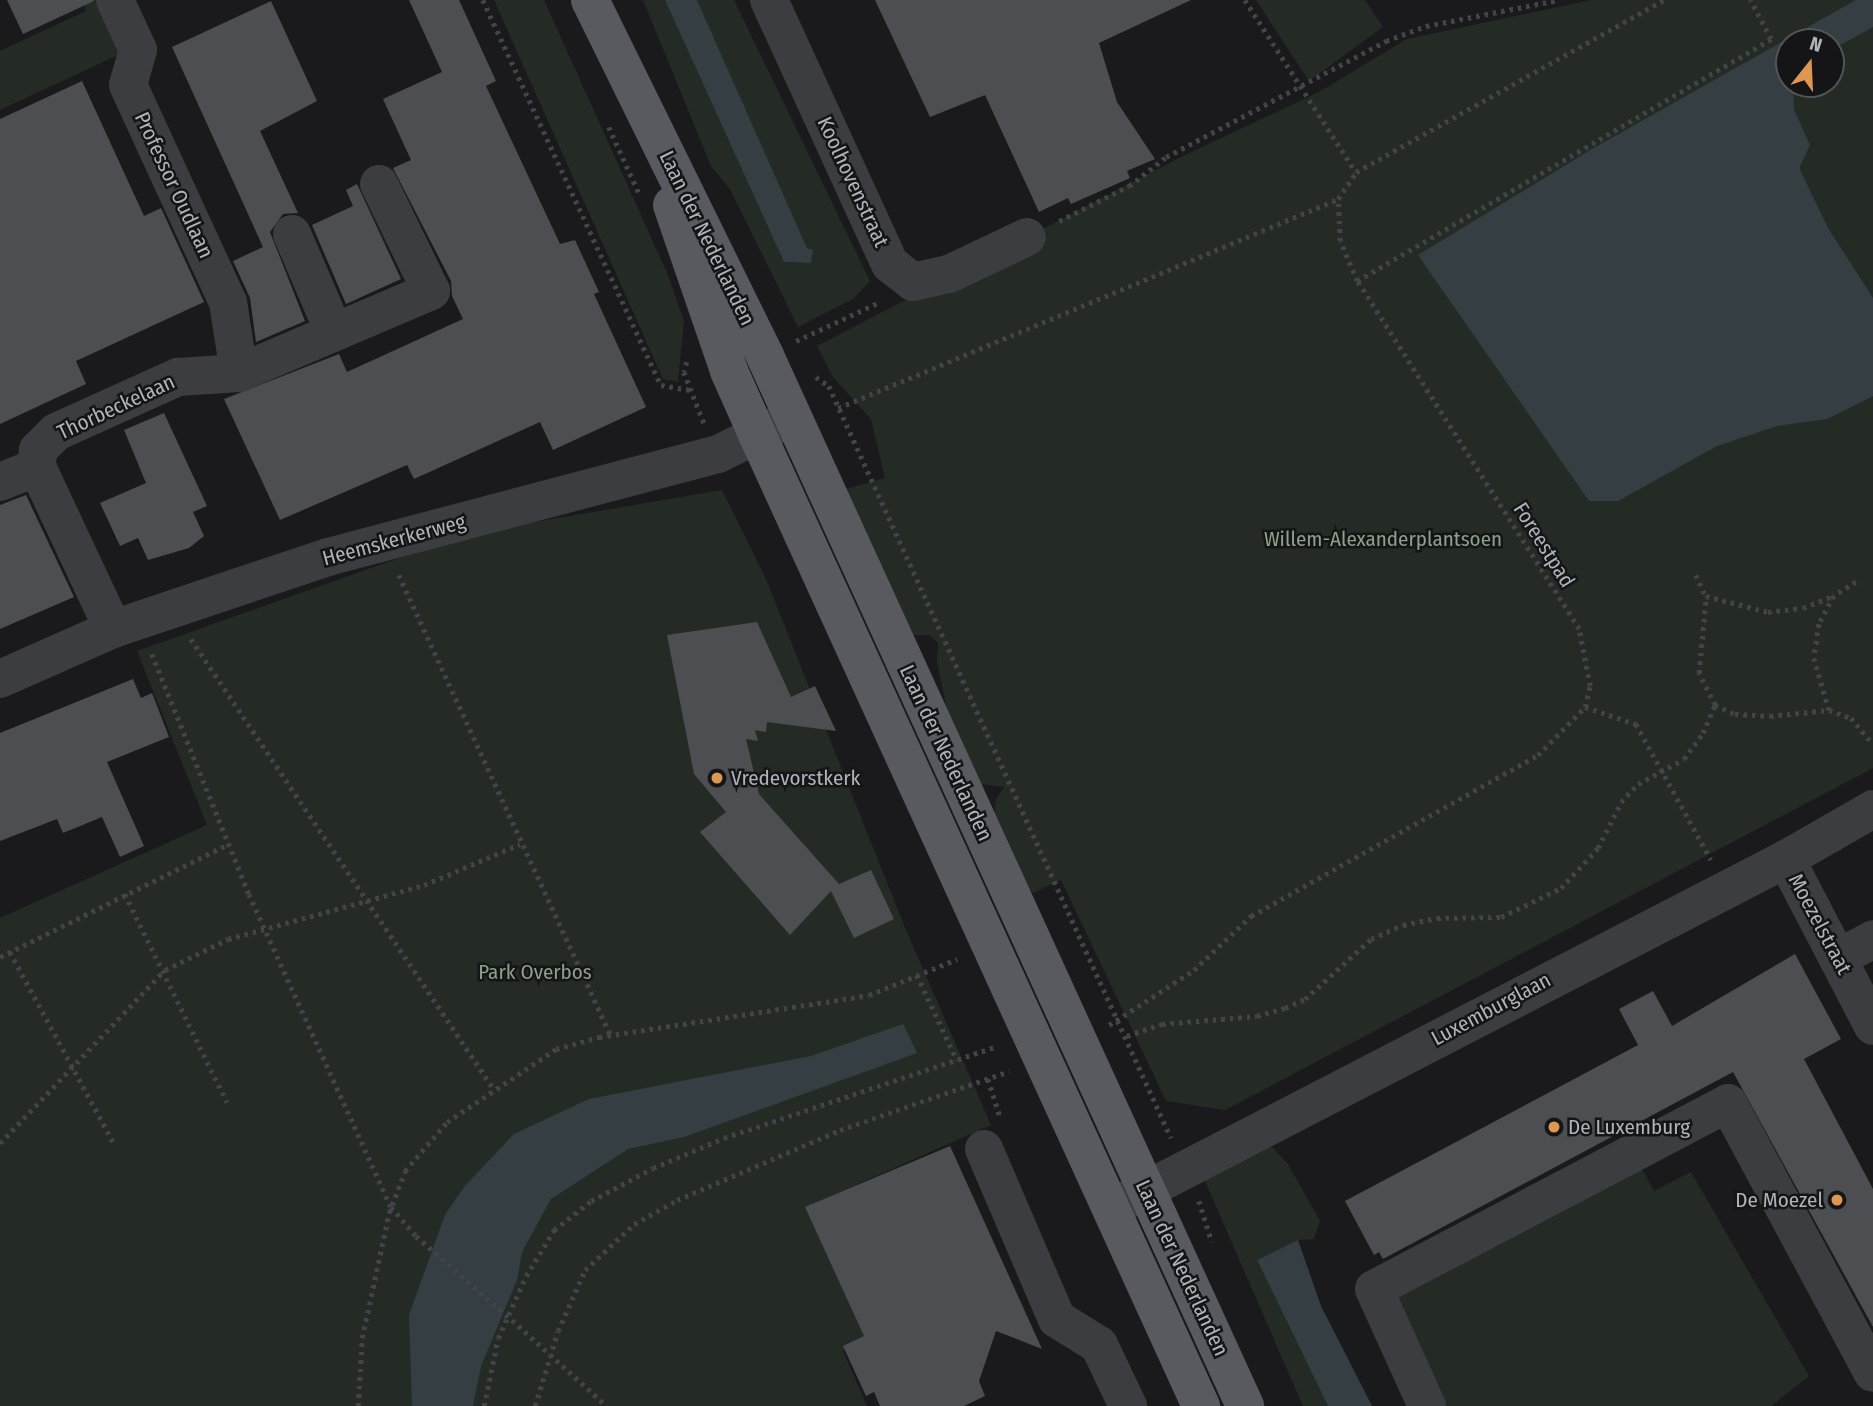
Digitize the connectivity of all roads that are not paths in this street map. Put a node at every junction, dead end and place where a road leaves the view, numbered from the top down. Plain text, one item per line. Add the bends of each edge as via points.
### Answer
1 (115, 0) edge
2 (590, 0) edge
3 (769, 0) edge
4 (639, 103) junction
5 (379, 184) dead end
6 (292, 234) dead end
7 (1027, 237) road end
8 (334, 332) junction
9 (239, 373) junction
10 (793, 417) junction
11 (757, 434) junction
12 (37, 467) junction
13 (0, 482) edge
14 (141, 620) junction
15 (0, 679) edge
16 (1873, 809) edge
17 (1786, 859) junction
18 (1873, 939) edge
19 (1838, 958) junction
20 (1873, 1026) edge
21 (984, 1149) dead end
22 (1146, 1189) junction
23 (1108, 1209) junction
24 (1873, 1373) edge
25 (1128, 1406) edge
26 (1201, 1406) edge
27 (1245, 1406) edge
28 (1427, 1406) edge

1 - 9 street, Professor Oudlaan via 138,50 128,85 228,302
2 - 4 main road, Laan der Nederlanden
3 - 7 street, Koolhovenstraat via 890,264 913,282 949,274
4 - 10 main road, Laan der Nederlanden via 712,243
4 - 11 main road, Laan der Nederlanden via 691,264
5 - 8 street, Thorbeckelaan via 431,291
6 - 8 street
8 - 9 street, Thorbeckelaan
9 - 12 street, Thorbeckelaan via 178,377 56,432 38,450
10 - 11 street, Heemskerkerweg
10 - 22 main road, Laan der Nederlanden
11 - 14 street, Heemskerkerweg via 718,454 384,542
11 - 23 main road, Laan der Nederlanden
12 - 13 street
12 - 14 street
14 - 15 street, Heemskerkerweg
16 - 17 street, Luxemburglaan
17 - 19 street, Moezelstraat
17 - 22 street, Luxemburglaan via 1725,886
18 - 19 street
19 - 20 street, Moezelstraat
21 - 25 street via 1058,1319 1099,1345
22 - 23 street, Luxemburglaan
22 - 27 main road, Laan der Nederlanden
23 - 26 main road, Laan der Nederlanden
24 - 28 street via 1728,1103 1374,1289

